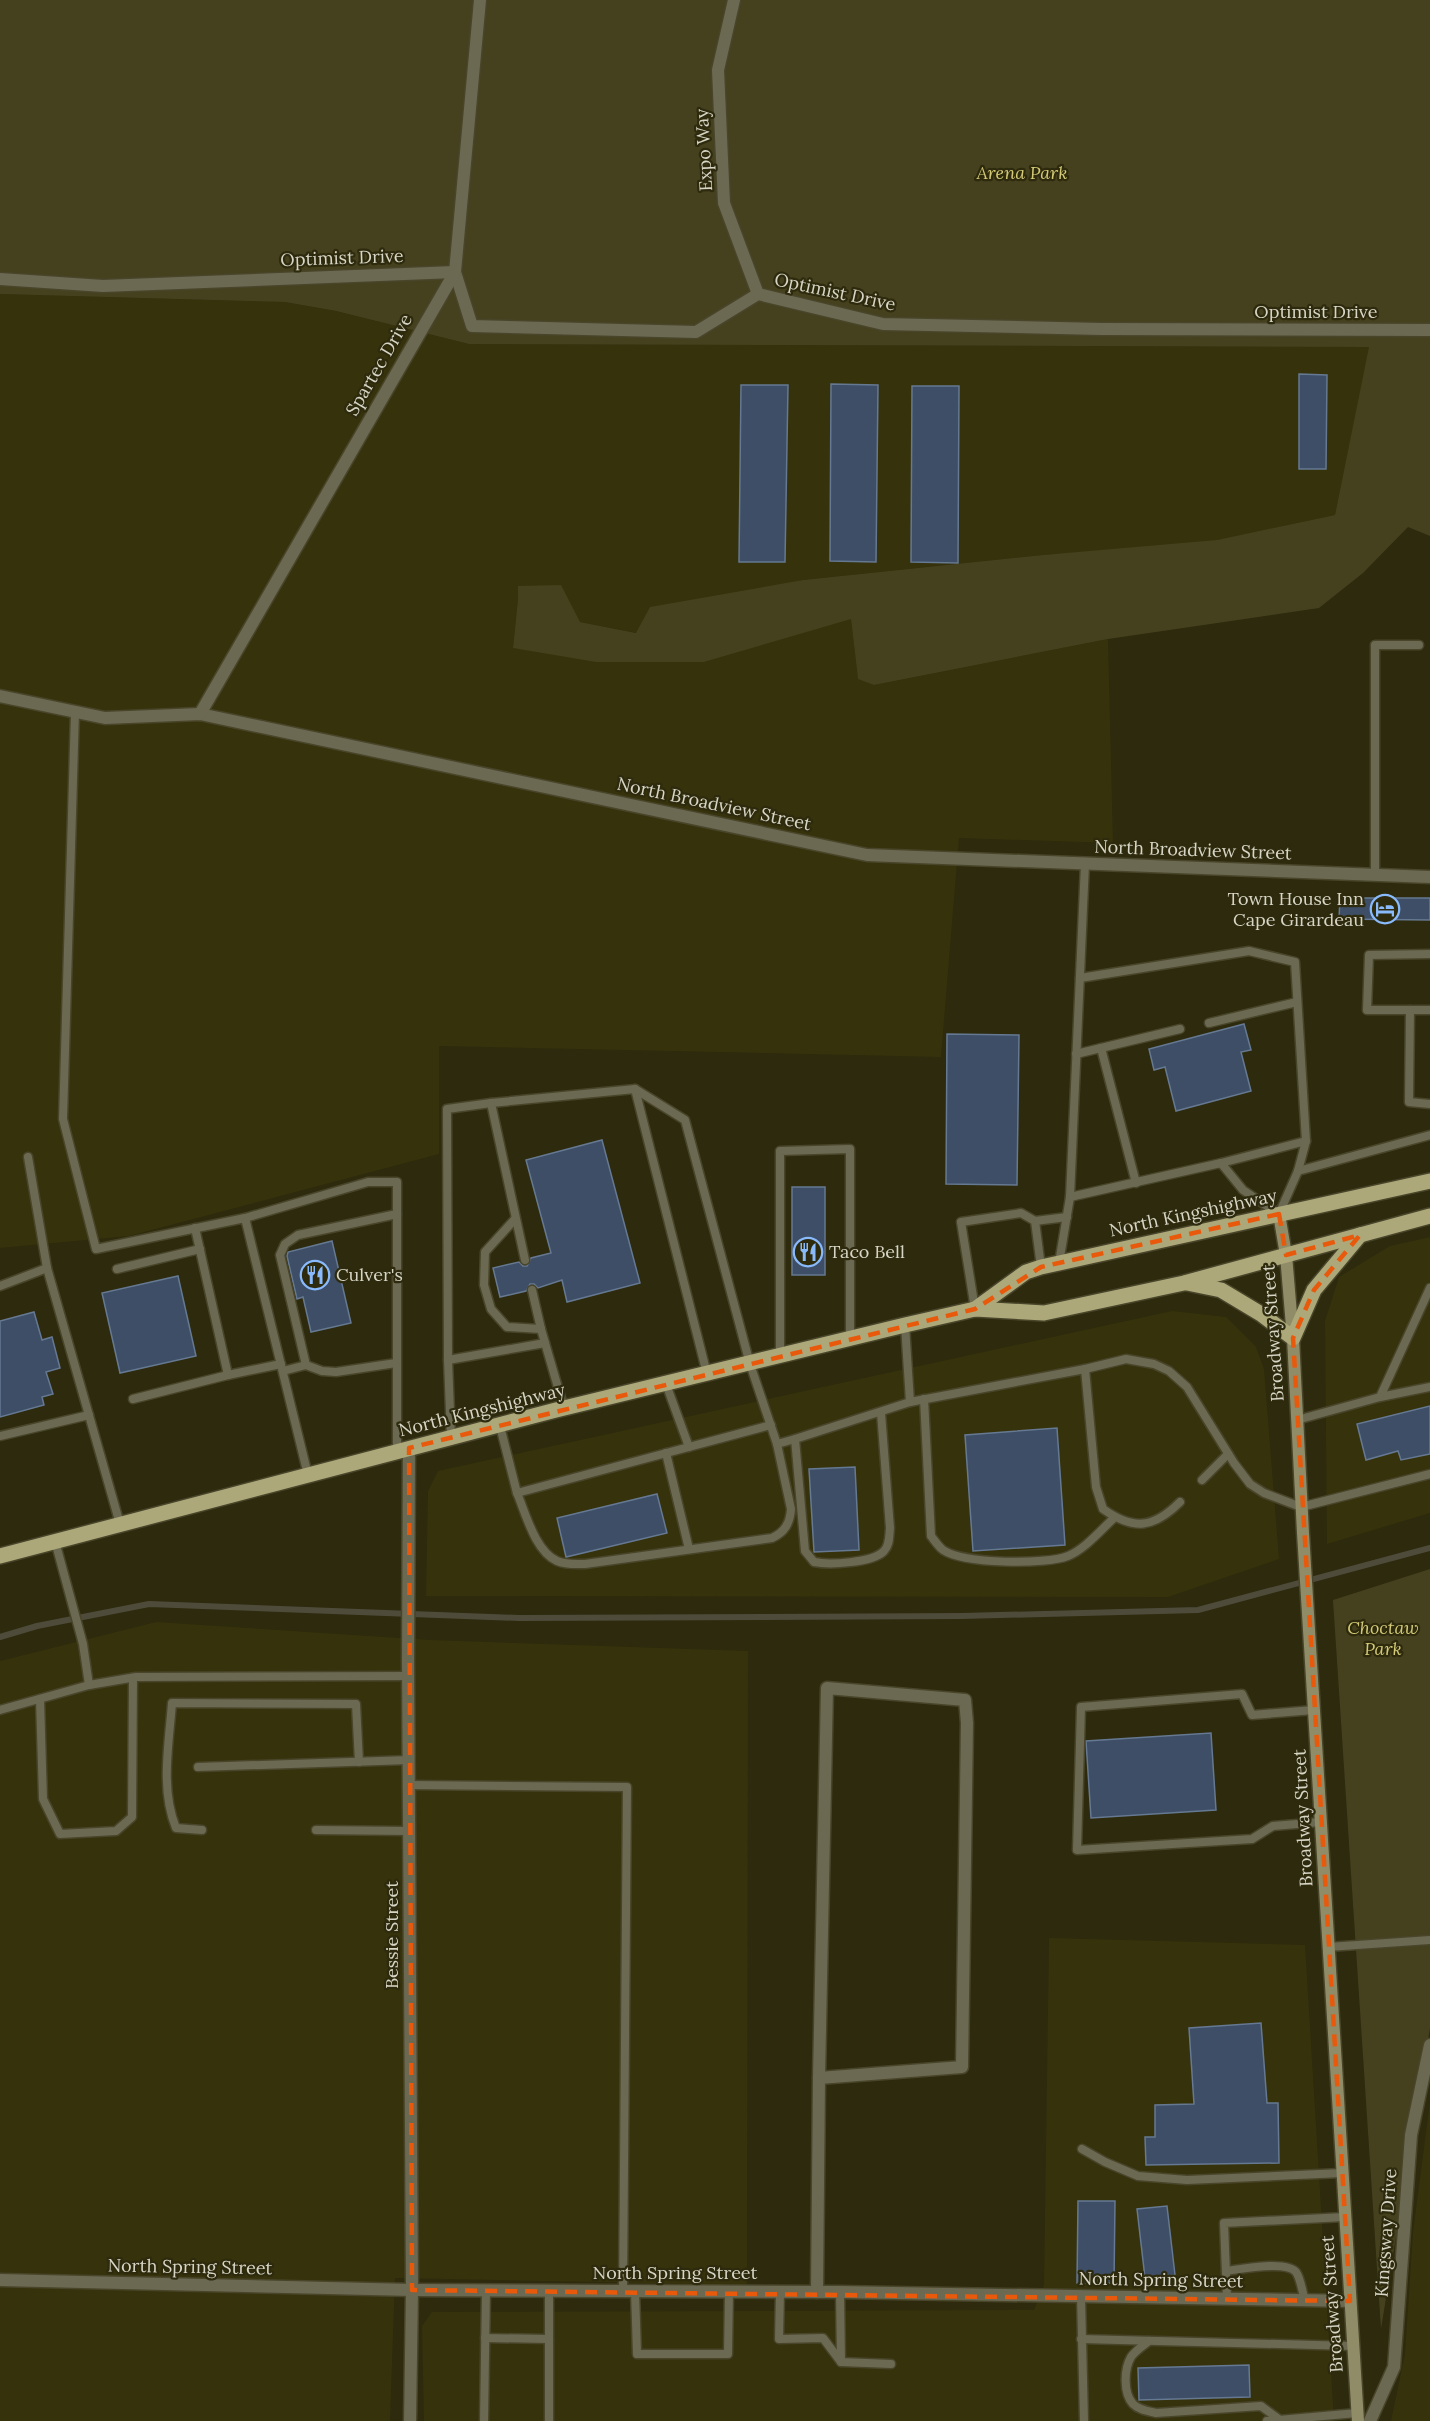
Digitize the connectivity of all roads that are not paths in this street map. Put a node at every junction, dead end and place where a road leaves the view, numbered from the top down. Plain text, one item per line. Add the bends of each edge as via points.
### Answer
1 (480, 0) edge
2 (734, 0) edge
3 (454, 272) junction
4 (0, 279) edge
5 (758, 294) junction
6 (1430, 330) edge
7 (1419, 645) dead end
8 (0, 696) edge
9 (75, 712) junction
10 (200, 714) junction
11 (1085, 864) junction
12 (1375, 875) junction
13 (1430, 877) edge
14 (1430, 954) edge
15 (1080, 978) junction
16 (1297, 1002) junction
17 (1410, 1010) junction
18 (1430, 1010) edge
19 (1209, 1023) dead end
20 (1180, 1029) dead end
21 (1101, 1048) junction
22 (1076, 1054) junction
23 (635, 1089) junction
24 (491, 1103) junction
25 (1430, 1104) edge
26 (1430, 1135) edge
27 (1306, 1141) junction
28 (28, 1157) dead end
29 (1221, 1163) junction
30 (1298, 1171) junction
31 (1430, 1181) edge
32 (1136, 1183) junction
33 (1070, 1197) junction
34 (397, 1214) junction
35 (1280, 1214) junction
36 (1430, 1216) edge
37 (1066, 1217) junction
38 (245, 1218) junction
39 (515, 1220) junction
40 (1035, 1221) junction
41 (195, 1228) junction
42 (1360, 1235) junction
43 (200, 1249) junction
44 (1286, 1255) junction
45 (525, 1260) dead end
46 (1059, 1263) junction
47 (1041, 1267) junction
48 (47, 1268) junction
49 (117, 1269) dead end
50 (1184, 1282) junction
51 (0, 1286) edge
52 (1430, 1288) edge
53 (532, 1290) dead end
54 (975, 1309) junction
55 (905, 1325) junction
56 (541, 1329) junction
57 (1293, 1338) junction
58 (850, 1339) junction
59 (545, 1343) junction
60 (780, 1356) junction
61 (448, 1360) junction
62 (396, 1362) junction
63 (750, 1364) junction
64 (306, 1365) junction
65 (282, 1367) junction
66 (1085, 1369) junction
67 (707, 1374) junction
68 (228, 1375) junction
69 (666, 1384) junction
70 (1430, 1387) edge
71 (1380, 1397) junction
72 (133, 1399) dead end
73 (924, 1399) junction
74 (910, 1402) junction
75 (564, 1408) junction
76 (881, 1413) junction
77 (89, 1415) junction
78 (1297, 1420) junction
79 (771, 1425) junction
80 (500, 1426) junction
81 (0, 1436) edge
82 (452, 1438) junction
83 (795, 1439) junction
84 (777, 1444) junction
85 (689, 1447) junction
86 (403, 1450) junction
87 (666, 1453) junction
88 (1228, 1454) junction
89 (1430, 1474) edge
90 (308, 1475) junction
91 (1202, 1480) dead end
92 (517, 1493) junction
93 (1180, 1502) dead end
94 (1302, 1507) junction
95 (1114, 1517) junction
96 (120, 1524) junction
97 (55, 1541) junction
98 (689, 1550) junction
99 (0, 1555) edge
100 (408, 1676) junction
101 (133, 1678) junction
102 (89, 1684) junction
103 (40, 1699) junction
104 (0, 1710) edge
105 (1314, 1710) junction
106 (409, 1760) junction
107 (359, 1762) junction
108 (198, 1767) dead end
109 (409, 1785) junction
110 (1321, 1822) junction
111 (202, 1830) dead end
112 (316, 1830) dead end
113 (409, 1831) junction
114 (1430, 1940) edge
115 (1328, 1947) junction
116 (1430, 2045) edge
117 (819, 2078) junction
118 (1082, 2149) dead end
119 (1342, 2173) junction
120 (1345, 2217) junction
121 (1226, 2271) junction
122 (0, 2280) edge
123 (412, 2290) junction
124 (486, 2290) junction
125 (549, 2291) junction
126 (629, 2291) junction
127 (729, 2291) junction
128 (780, 2292) junction
129 (817, 2292) junction
130 (840, 2292) junction
131 (1080, 2297) junction
132 (1227, 2299) junction
133 (1305, 2300) junction
134 (1350, 2301) junction
135 (485, 2338) junction
136 (549, 2339) junction
137 (1081, 2339) junction
138 (1149, 2341) junction
139 (1353, 2346) junction
140 (841, 2362) junction
141 (891, 2364) dead end
142 (1358, 2417) edge
143 (1310, 2419) edge
144 (1280, 2420) edge
145 (410, 2421) edge
146 (484, 2421) edge
147 (549, 2421) edge
148 (1084, 2421) edge
149 (1267, 2421) edge
150 (1370, 2421) edge

1 - 3 street, Spartec Drive
2 - 5 street, Expo Way via 718,70 724,203
3 - 4 street, Optimist Drive via 103,286
3 - 5 street, Optimist Drive via 472,326 696,332
3 - 10 street, Spartec Drive
5 - 6 street, Optimist Drive via 883,324
7 - 12 lane via 1375,645
8 - 9 street, North Broadview Street
9 - 10 street, North Broadview Street via 105,718
9 - 41 lane via 63,1119 96,1249
10 - 11 street, North Broadview Street via 867,855
11 - 12 street, North Broadview Street
11 - 15 lane
12 - 13 street, North Broadview Street
14 - 17 lane via 1369,955 1367,1010
15 - 16 lane via 1249,951 1295,962
15 - 22 lane
16 - 19 lane
16 - 27 lane
17 - 18 lane
17 - 25 lane via 1409,1102
20 - 21 lane
21 - 22 lane
21 - 32 lane
22 - 33 lane
23 - 24 lane
23 - 63 lane via 685,1120
23 - 67 lane
24 - 39 lane
24 - 61 lane via 447,1109
26 - 30 lane
27 - 29 lane
27 - 30 lane
28 - 48 lane
29 - 32 lane
29 - 35 lane via 1243,1190
30 - 35 lane
31 - 35 main road, North Kingshighway
32 - 33 lane
33 - 37 lane
34 - 38 lane via 397,1182 368,1182
34 - 62 lane
34 - 64 lane via 298,1236 285,1244 280,1255
35 - 44 main road, Broadway Street
35 - 46 main road, North Kingshighway
36 - 42 main road, North Kingshighway
37 - 40 lane
37 - 46 lane
38 - 41 lane
38 - 65 lane
39 - 45 lane
39 - 56 lane via 485,1252 484,1285 491,1309 507,1328
40 - 47 lane
40 - 54 lane via 1021,1214 961,1222
41 - 43 lane
42 - 44 main road, North Kingshighway
42 - 57 main road via 1314,1290
43 - 49 lane
43 - 68 lane
44 - 50 main road, North Kingshighway
44 - 57 main road, Broadway Street
46 - 47 main road, North Kingshighway
47 - 54 main road, North Kingshighway via 1026,1272
48 - 51 lane
48 - 77 lane
50 - 54 main road, North Kingshighway via 1044,1313
50 - 57 main road via 1221,1290
52 - 71 lane
53 - 56 lane
54 - 55 main road, North Kingshighway
55 - 58 main road, North Kingshighway
55 - 74 lane
56 - 59 lane
57 - 78 main road, Broadway Street
58 - 60 main road, North Kingshighway
58 - 60 lane via 850,1149 780,1151
59 - 61 lane
59 - 75 lane
60 - 63 main road, North Kingshighway
61 - 82 lane
62 - 64 lane via 336,1372
62 - 86 lane
63 - 67 main road, North Kingshighway
63 - 79 lane
64 - 65 lane
65 - 68 lane
65 - 90 lane
66 - 73 lane
66 - 88 lane via 1126,1359 1169,1371 1187,1387
66 - 95 lane via 1096,1487 1103,1509
67 - 69 main road, North Kingshighway
68 - 72 lane
69 - 75 main road, North Kingshighway
69 - 85 lane
70 - 71 lane
71 - 78 lane
73 - 74 lane
73 - 95 lane via 932,1536 945,1551 1018,1563 1046,1561 1077,1551
74 - 76 lane
75 - 80 main road, North Kingshighway
76 - 83 lane
76 - 83 lane via 890,1528 883,1552 864,1561 820,1563 809,1559 805,1551
77 - 81 lane
77 - 96 lane
78 - 94 main road, Broadway Street
79 - 84 lane
79 - 85 lane
80 - 82 main road, North Kingshighway
80 - 92 lane
82 - 86 main road, North Kingshighway
83 - 84 lane
84 - 98 lane via 791,1509 785,1528 772,1538
85 - 87 lane
86 - 90 main road, North Kingshighway
86 - 100 street, Bessie Street via 410,1582
87 - 92 lane
87 - 98 lane
88 - 91 lane
88 - 94 lane via 1250,1484
89 - 94 lane
90 - 96 main road, North Kingshighway
92 - 98 lane via 541,1545 557,1561 585,1564
93 - 95 lane via 1165,1517 1151,1523 1125,1522
94 - 105 main road, Broadway Street
96 - 97 main road, North Kingshighway
97 - 99 main road, North Kingshighway
97 - 102 lane via 83,1644
100 - 101 lane
100 - 106 street, Bessie Street
101 - 102 lane
101 - 103 lane via 132,1817 116,1831 60,1834 43,1799
102 - 103 lane
103 - 104 lane
105 - 110 main road, Broadway Street
105 - 110 lane via 1252,1715 1242,1694 1081,1707 1077,1850 1252,1839 1273,1826
106 - 107 lane
106 - 109 street, Bessie Street
107 - 108 lane
107 - 111 lane via 356,1704 172,1703 167,1769 169,1810 176,1828
109 - 113 street, Bessie Street
109 - 126 lane via 627,1787
110 - 115 main road, Broadway Street
112 - 113 lane
113 - 123 street, Bessie Street
114 - 115 lane
115 - 119 main road, Broadway Street
116 - 150 street, Kingsway Drive via 1411,2135 1394,2367
117 - 117 street via 827,1688 965,1700 962,2067
117 - 129 street
118 - 119 lane via 1138,2176 1187,2180
119 - 120 main road, Broadway Street
120 - 121 lane via 1224,2223
120 - 134 main road, Broadway Street
121 - 132 lane
121 - 133 lane via 1278,2265 1292,2269 1297,2273
122 - 123 street, North Spring Street
123 - 124 street, North Spring Street
123 - 145 street, Bessie Street
124 - 125 street, North Spring Street
124 - 135 lane
125 - 126 street, North Spring Street
125 - 136 lane
126 - 127 street, North Spring Street
126 - 127 lane via 637,2354 728,2354
127 - 128 street, North Spring Street
128 - 129 street, North Spring Street
128 - 140 lane via 779,2339 823,2338
129 - 130 street, North Spring Street
130 - 131 street, North Spring Street
130 - 140 lane
131 - 132 street, North Spring Street
131 - 137 lane
132 - 133 street, North Spring Street
133 - 134 street, North Spring Street
134 - 139 main road, Broadway Street
135 - 136 lane
135 - 146 lane
136 - 147 lane
137 - 138 lane
137 - 148 lane
138 - 139 lane
138 - 144 lane via 1131,2356 1126,2369 1126,2388 1132,2403 1143,2410 1156,2413 1262,2406
139 - 142 main road, Broadway Street
140 - 141 lane
142 - 143 lane
143 - 144 lane
144 - 149 lane

